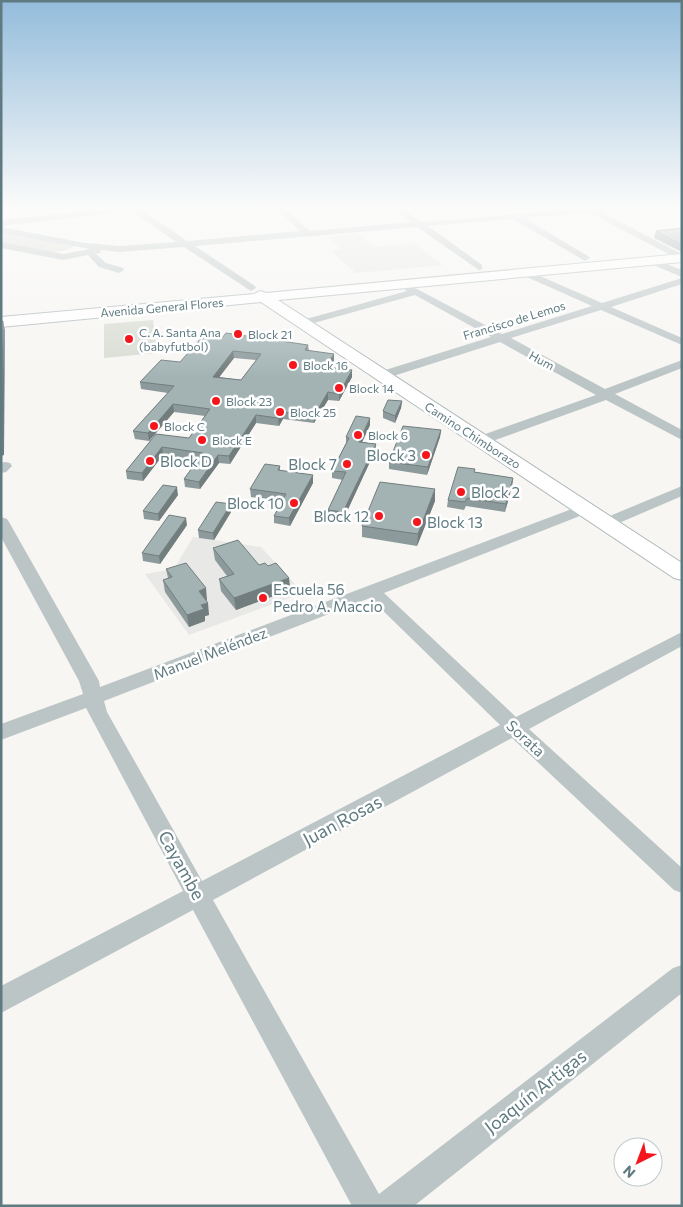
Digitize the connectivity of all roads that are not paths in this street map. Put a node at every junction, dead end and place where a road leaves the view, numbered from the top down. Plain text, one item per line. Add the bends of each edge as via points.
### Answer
1 (100, 264) edge
2 (217, 264) edge
3 (475, 264) edge
4 (510, 264) edge
5 (604, 264) edge
6 (659, 264) edge
7 (479, 267) junction
8 (119, 270) dead end
9 (524, 272) junction
10 (682, 274) edge
11 (682, 281) edge
12 (402, 284) junction
13 (257, 292) junction
14 (416, 292) junction
15 (602, 306) junction
16 (1, 312) edge
17 (1, 322) edge
18 (303, 322) junction
19 (502, 339) junction
20 (682, 342) edge
21 (682, 364) edge
22 (383, 375) junction
23 (606, 394) junction
24 (682, 436) edge
25 (482, 440) junction
26 (682, 490) edge
27 (585, 509) junction
28 (1, 522) edge
29 (606, 523) junction
30 (682, 573) edge
31 (372, 591) junction
32 (682, 638) edge
33 (93, 697) junction
34 (514, 727) junction
35 (1, 732) edge
36 (682, 883) edge
37 (200, 896) junction
38 (682, 977) edge
39 (1, 1000) edge
40 (369, 1206) edge
41 (389, 1206) edge

1 - 8 street
2 - 13 street
3 - 7 street
4 - 7 main road
5 - 9 main road, Avenida General Flores
6 - 10 street
7 - 13 main road via 375,276
9 - 12 main road, Avenida General Flores
9 - 15 street
11 - 15 street, Francisco de Lemos
12 - 13 main road, Avenida General Flores
12 - 14 street, Hum
13 - 16 main road, Avenida General Flores
13 - 17 main road, Avenida General Flores
13 - 18 main road, Camino Chimborazo
14 - 18 street
14 - 19 street, Hum
15 - 19 street, Francisco de Lemos
15 - 20 street
18 - 22 main road, Camino Chimborazo
19 - 22 street, Francisco de Lemos
19 - 23 street, Hum
21 - 23 street
22 - 25 main road, Camino Chimborazo
23 - 24 street, Hum
23 - 25 street
25 - 27 main road, Camino Chimborazo
26 - 29 street
27 - 29 main road, Camino Chimborazo
27 - 31 street, Manuel Meléndez
28 - 33 street, Cayambe via 89,681
29 - 30 main road, Camino Chimborazo
31 - 33 street, Manuel Meléndez
31 - 34 street, Sorata
32 - 34 street, Juan Rosas
33 - 35 street, Manuel Meléndez
33 - 37 street, Cayambe via 96,712
34 - 36 street, Sorata
34 - 37 street, Juan Rosas
37 - 39 street, Juan Rosas
37 - 40 street, Cayambe
38 - 41 street, Joaquín Artigas

